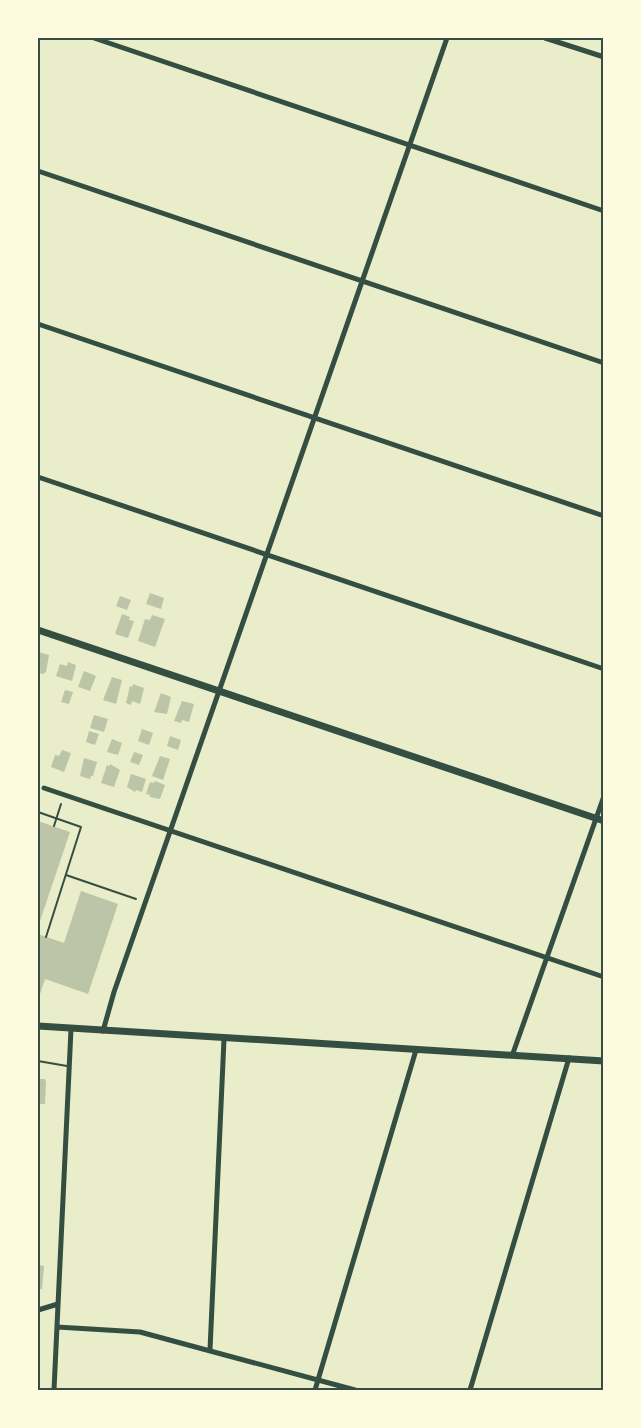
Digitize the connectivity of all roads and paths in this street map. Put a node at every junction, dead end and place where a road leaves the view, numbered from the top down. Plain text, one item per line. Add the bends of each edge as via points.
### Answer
1 (94, 38) edge
2 (447, 38) edge
3 (545, 38) edge
4 (603, 57) edge
5 (409, 144) junction
6 (38, 171) edge
7 (603, 210) edge
8 (362, 281) junction
9 (38, 324) edge
10 (603, 363) edge
11 (314, 418) junction
12 (38, 477) edge
13 (603, 516) edge
14 (267, 555) junction
15 (38, 630) edge
16 (603, 669) edge
17 (219, 691) junction
18 (44, 788) dead end
19 (603, 796) edge
20 (61, 804) dead end
21 (38, 812) edge
22 (595, 818) junction
23 (57, 819) junction
24 (603, 821) edge
25 (54, 826) dead end
26 (170, 831) junction
27 (66, 875) junction
28 (136, 899) dead end
29 (46, 937) dead end
30 (547, 959) junction
31 (603, 977) edge
32 (38, 1026) edge
33 (71, 1029) junction
34 (103, 1031) junction
35 (224, 1039) junction
36 (416, 1050) junction
37 (512, 1056) junction
38 (569, 1058) junction
39 (38, 1061) edge
40 (603, 1061) edge
41 (68, 1066) junction
42 (58, 1304) junction
43 (38, 1310) edge
44 (57, 1327) junction
45 (210, 1350) junction
46 (318, 1381) junction
47 (54, 1390) edge
48 (315, 1390) edge
49 (355, 1390) edge
50 (470, 1390) edge

1 - 5 street
2 - 5 street
3 - 4 street
5 - 7 street
5 - 8 street
6 - 8 street
8 - 10 street
8 - 11 street
9 - 11 street
11 - 13 street
11 - 14 street
12 - 14 street
14 - 16 street
14 - 17 street
15 - 17 street
17 - 22 street
17 - 26 street
18 - 26 street
19 - 22 street
20 - 23 path
21 - 23 path
22 - 24 street
22 - 30 street
23 - 25 path
23 - 27 path via 81,827
26 - 30 street
26 - 34 street
27 - 28 path
27 - 29 path
30 - 31 street
30 - 37 street
32 - 33 street
33 - 34 street
33 - 41 street
34 - 35 street
35 - 36 street
35 - 45 street
36 - 37 street
36 - 46 street
37 - 38 street
38 - 40 street
38 - 50 street
39 - 41 lane
41 - 42 street
42 - 43 street
42 - 44 street
44 - 45 street via 140,1332
44 - 47 street
45 - 46 street
46 - 48 street
46 - 49 street

